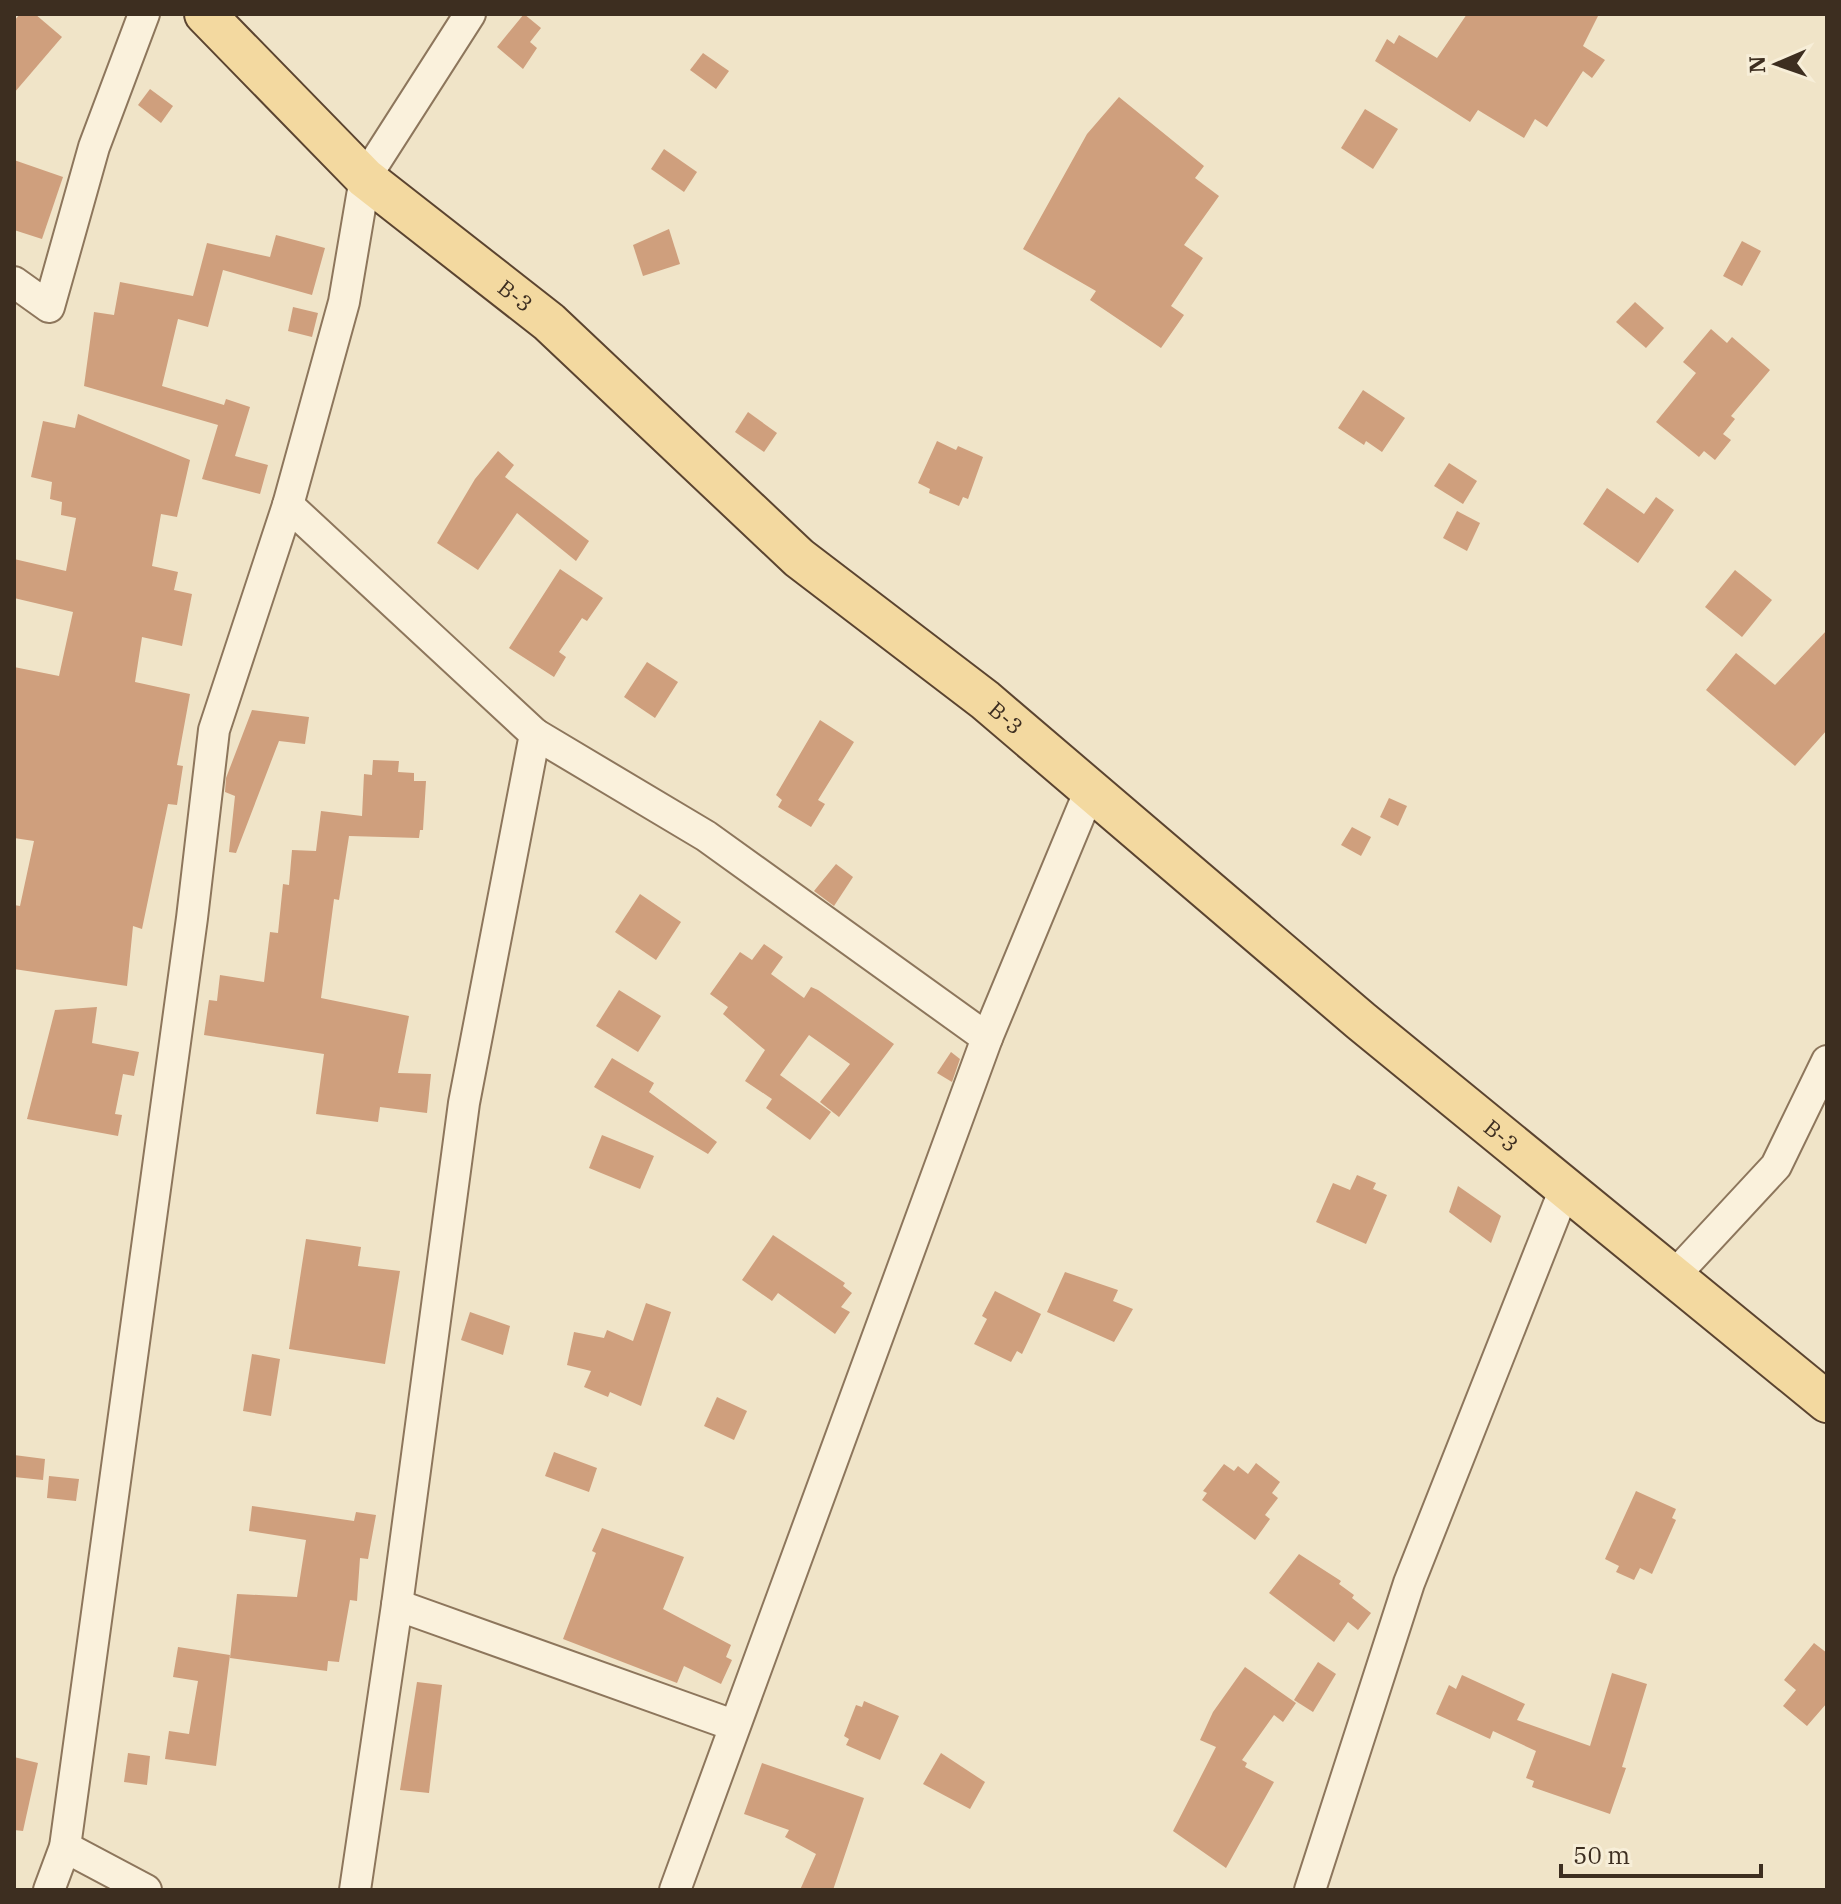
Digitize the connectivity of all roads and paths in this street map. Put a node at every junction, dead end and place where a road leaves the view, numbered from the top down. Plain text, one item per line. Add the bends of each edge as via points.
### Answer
1 (144, 14) edge
2 (205, 14) edge
3 (470, 14) edge
4 (365, 178) junction
5 (14, 282) edge
6 (288, 505) junction
7 (535, 734) junction
8 (1090, 790) junction
9 (987, 1038) junction
10 (1827, 1061) edge
11 (1564, 1191) junction
12 (1673, 1277) junction
13 (1827, 1402) edge
14 (397, 1605) junction
15 (733, 1725) junction
16 (65, 1847) junction
17 (49, 1890) edge
18 (146, 1890) edge
19 (355, 1890) edge
20 (675, 1890) edge
21 (1310, 1890) edge

1 - 5 street via 94,147 49,307
2 - 4 main road, B-3
3 - 4 street
4 - 6 street via 344,302
4 - 8 main road, B-3 via 549,322 799,558 985,700
6 - 7 street
6 - 16 street via 214,730
7 - 9 street via 706,836
7 - 14 street via 464,1103
8 - 9 street
8 - 11 main road, B-3
9 - 15 street
10 - 12 street via 1776,1166
11 - 12 main road, B-3
11 - 21 street via 1409,1583
12 - 13 main road, B-3
14 - 15 street
14 - 19 street
15 - 20 street
16 - 17 street
16 - 18 street

